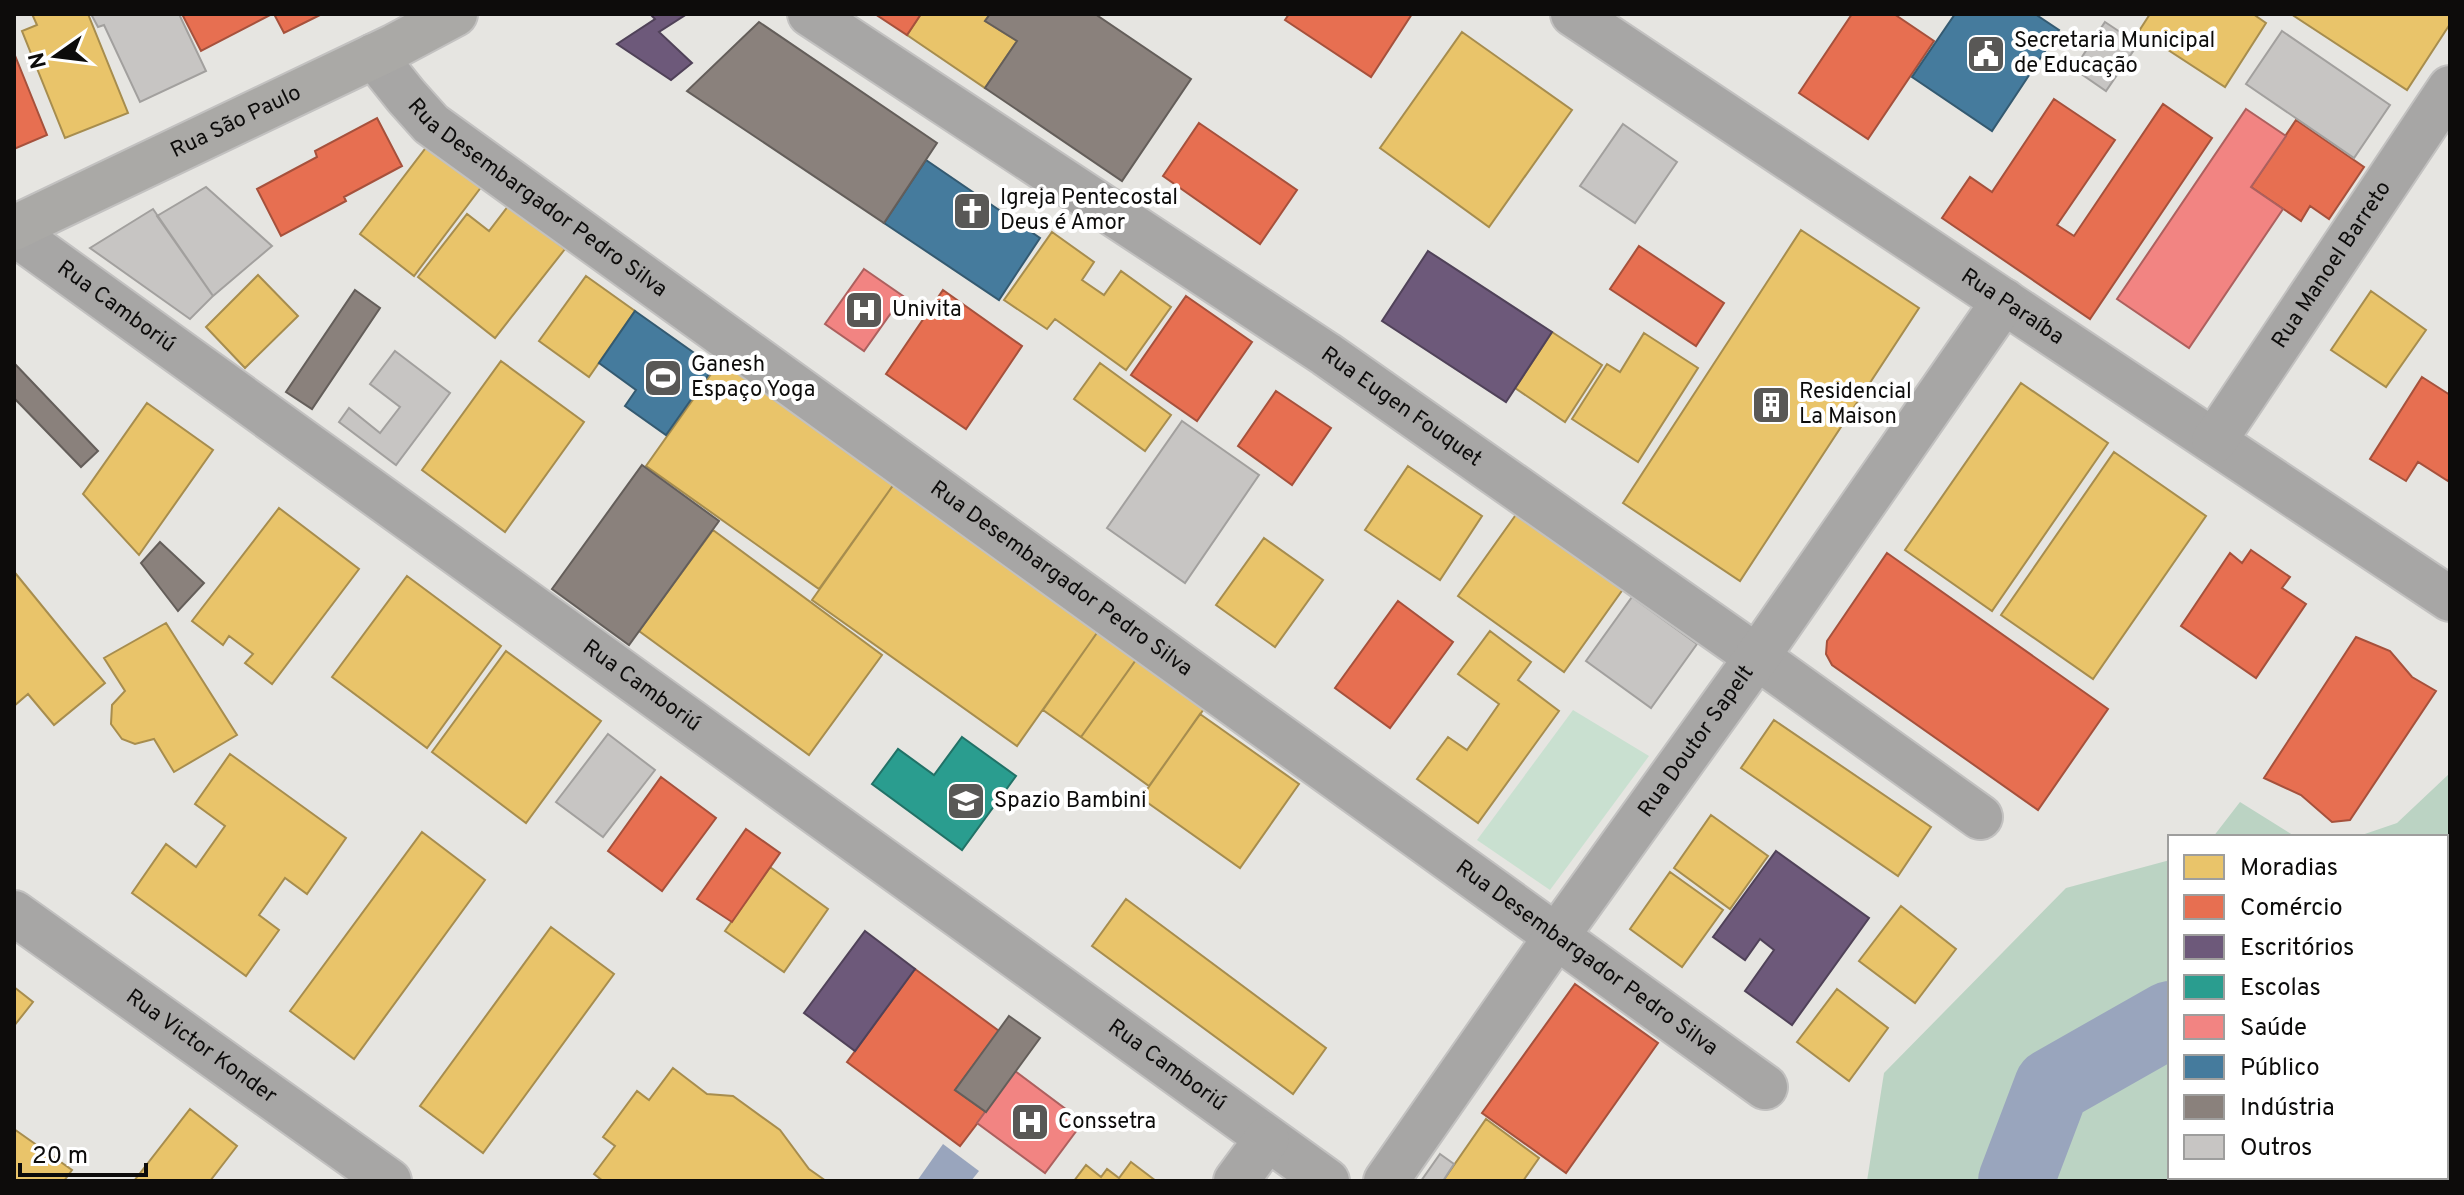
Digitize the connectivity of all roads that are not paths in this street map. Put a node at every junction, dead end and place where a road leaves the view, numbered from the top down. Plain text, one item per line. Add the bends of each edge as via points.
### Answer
1 (455, 14) edge
2 (810, 14) edge
3 (1573, 14) edge
4 (374, 56) junction
5 (2450, 88) edge
6 (14, 231) edge
7 (2004, 301) junction
8 (2214, 441) junction
9 (2450, 599) edge
10 (1757, 657) junction
11 (1980, 817) dead end
12 (14, 913) edge
13 (1556, 937) junction
14 (1765, 1087) dead end
15 (1267, 1139) junction
16 (389, 1181) edge
17 (1236, 1181) edge
18 (1327, 1181) edge
19 (1386, 1181) edge

1 - 4 main road, Rua São Paulo
2 - 10 street, Rua Eugen Fouquet via 1326,354
3 - 7 street, Rua Paraíba
4 - 6 main road, Rua São Paulo
4 - 13 street, Rua Desembargador Pedro Silva via 431,124
5 - 8 street, Rua Manoel Barreto
6 - 15 street, Rua Camboriú
7 - 8 street, Rua Paraíba
7 - 10 street, Rua Doutor Sapelt
8 - 9 street, Rua Paraíba
10 - 11 street, Rua Eugen Fouquet
10 - 13 street, Rua Doutor Sapelt
12 - 16 street, Rua Victor Konder
13 - 14 street, Rua Desembargador Pedro Silva
13 - 19 street, Rua Doutor Sapelt
15 - 17 street
15 - 18 street, Rua Camboriú

